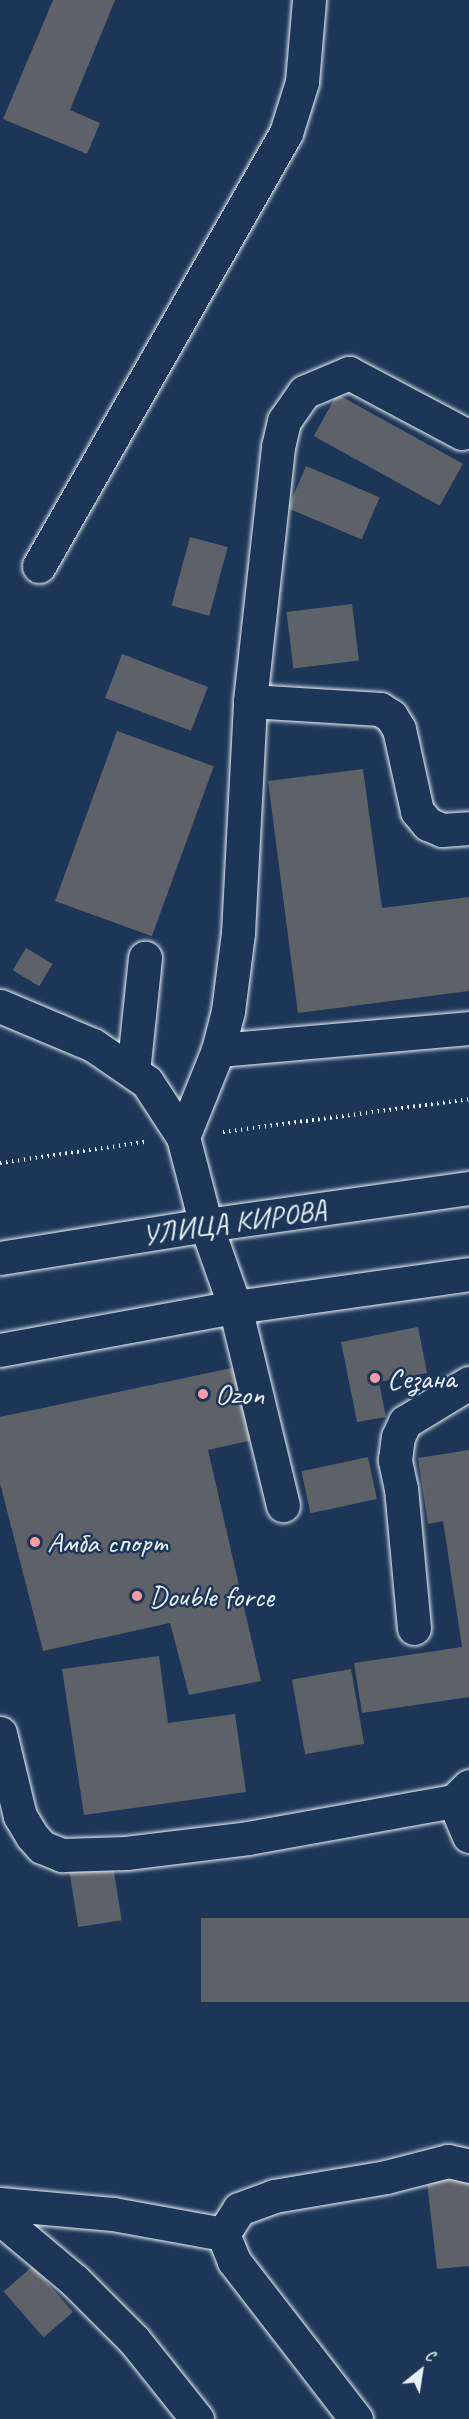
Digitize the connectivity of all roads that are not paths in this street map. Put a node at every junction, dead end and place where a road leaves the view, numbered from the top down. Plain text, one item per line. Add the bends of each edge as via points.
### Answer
1 (309, 0) edge
2 (462, 433) dead end
3 (39, 566) dead end
4 (250, 701) junction
5 (469, 828) edge
6 (145, 958) dead end
7 (0, 1006) edge
8 (469, 1028) edge
9 (218, 1050) junction
10 (133, 1072) junction
11 (183, 1137) junction
12 (469, 1188) edge
13 (206, 1225) junction
14 (0, 1258) edge
15 (469, 1274) edge
16 (235, 1308) junction
17 (0, 1350) edge
18 (469, 1383) edge
19 (283, 1505) dead end
20 (414, 1628) dead end
21 (0, 1733) edge
22 (462, 1793) edge
23 (469, 1836) edge
24 (469, 2166) edge
25 (0, 2204) edge
26 (0, 2218) edge
27 (223, 2234) junction
28 (197, 2419) edge
29 (356, 2419) edge

1 - 3 main road via 302,82 286,133
2 - 4 main road via 349,373 304,392 284,420 278,447
4 - 5 main road via 386,712 399,729 417,811 428,824 442,830
4 - 9 main road via 238,933 228,1011
6 - 10 main road
7 - 10 main road via 93,1045
8 - 9 main road
9 - 11 main road
10 - 11 main road via 147,1082
11 - 13 main road
12 - 13 main road, УЛИЦА КИРОВА
13 - 14 main road, УЛИЦА КИРОВА
13 - 16 main road
15 - 16 main road
16 - 17 main road
16 - 19 main road
18 - 20 main road via 405,1422 398,1437 395,1460
21 - 22 main road via 20,1816 42,1847 62,1855 248,1838
22 - 23 main road
24 - 27 main road via 448,2161 386,2177 274,2196 239,2209
25 - 27 main road via 113,2214
26 - 28 main road via 74,2280 134,2340
27 - 29 main road via 234,2261

